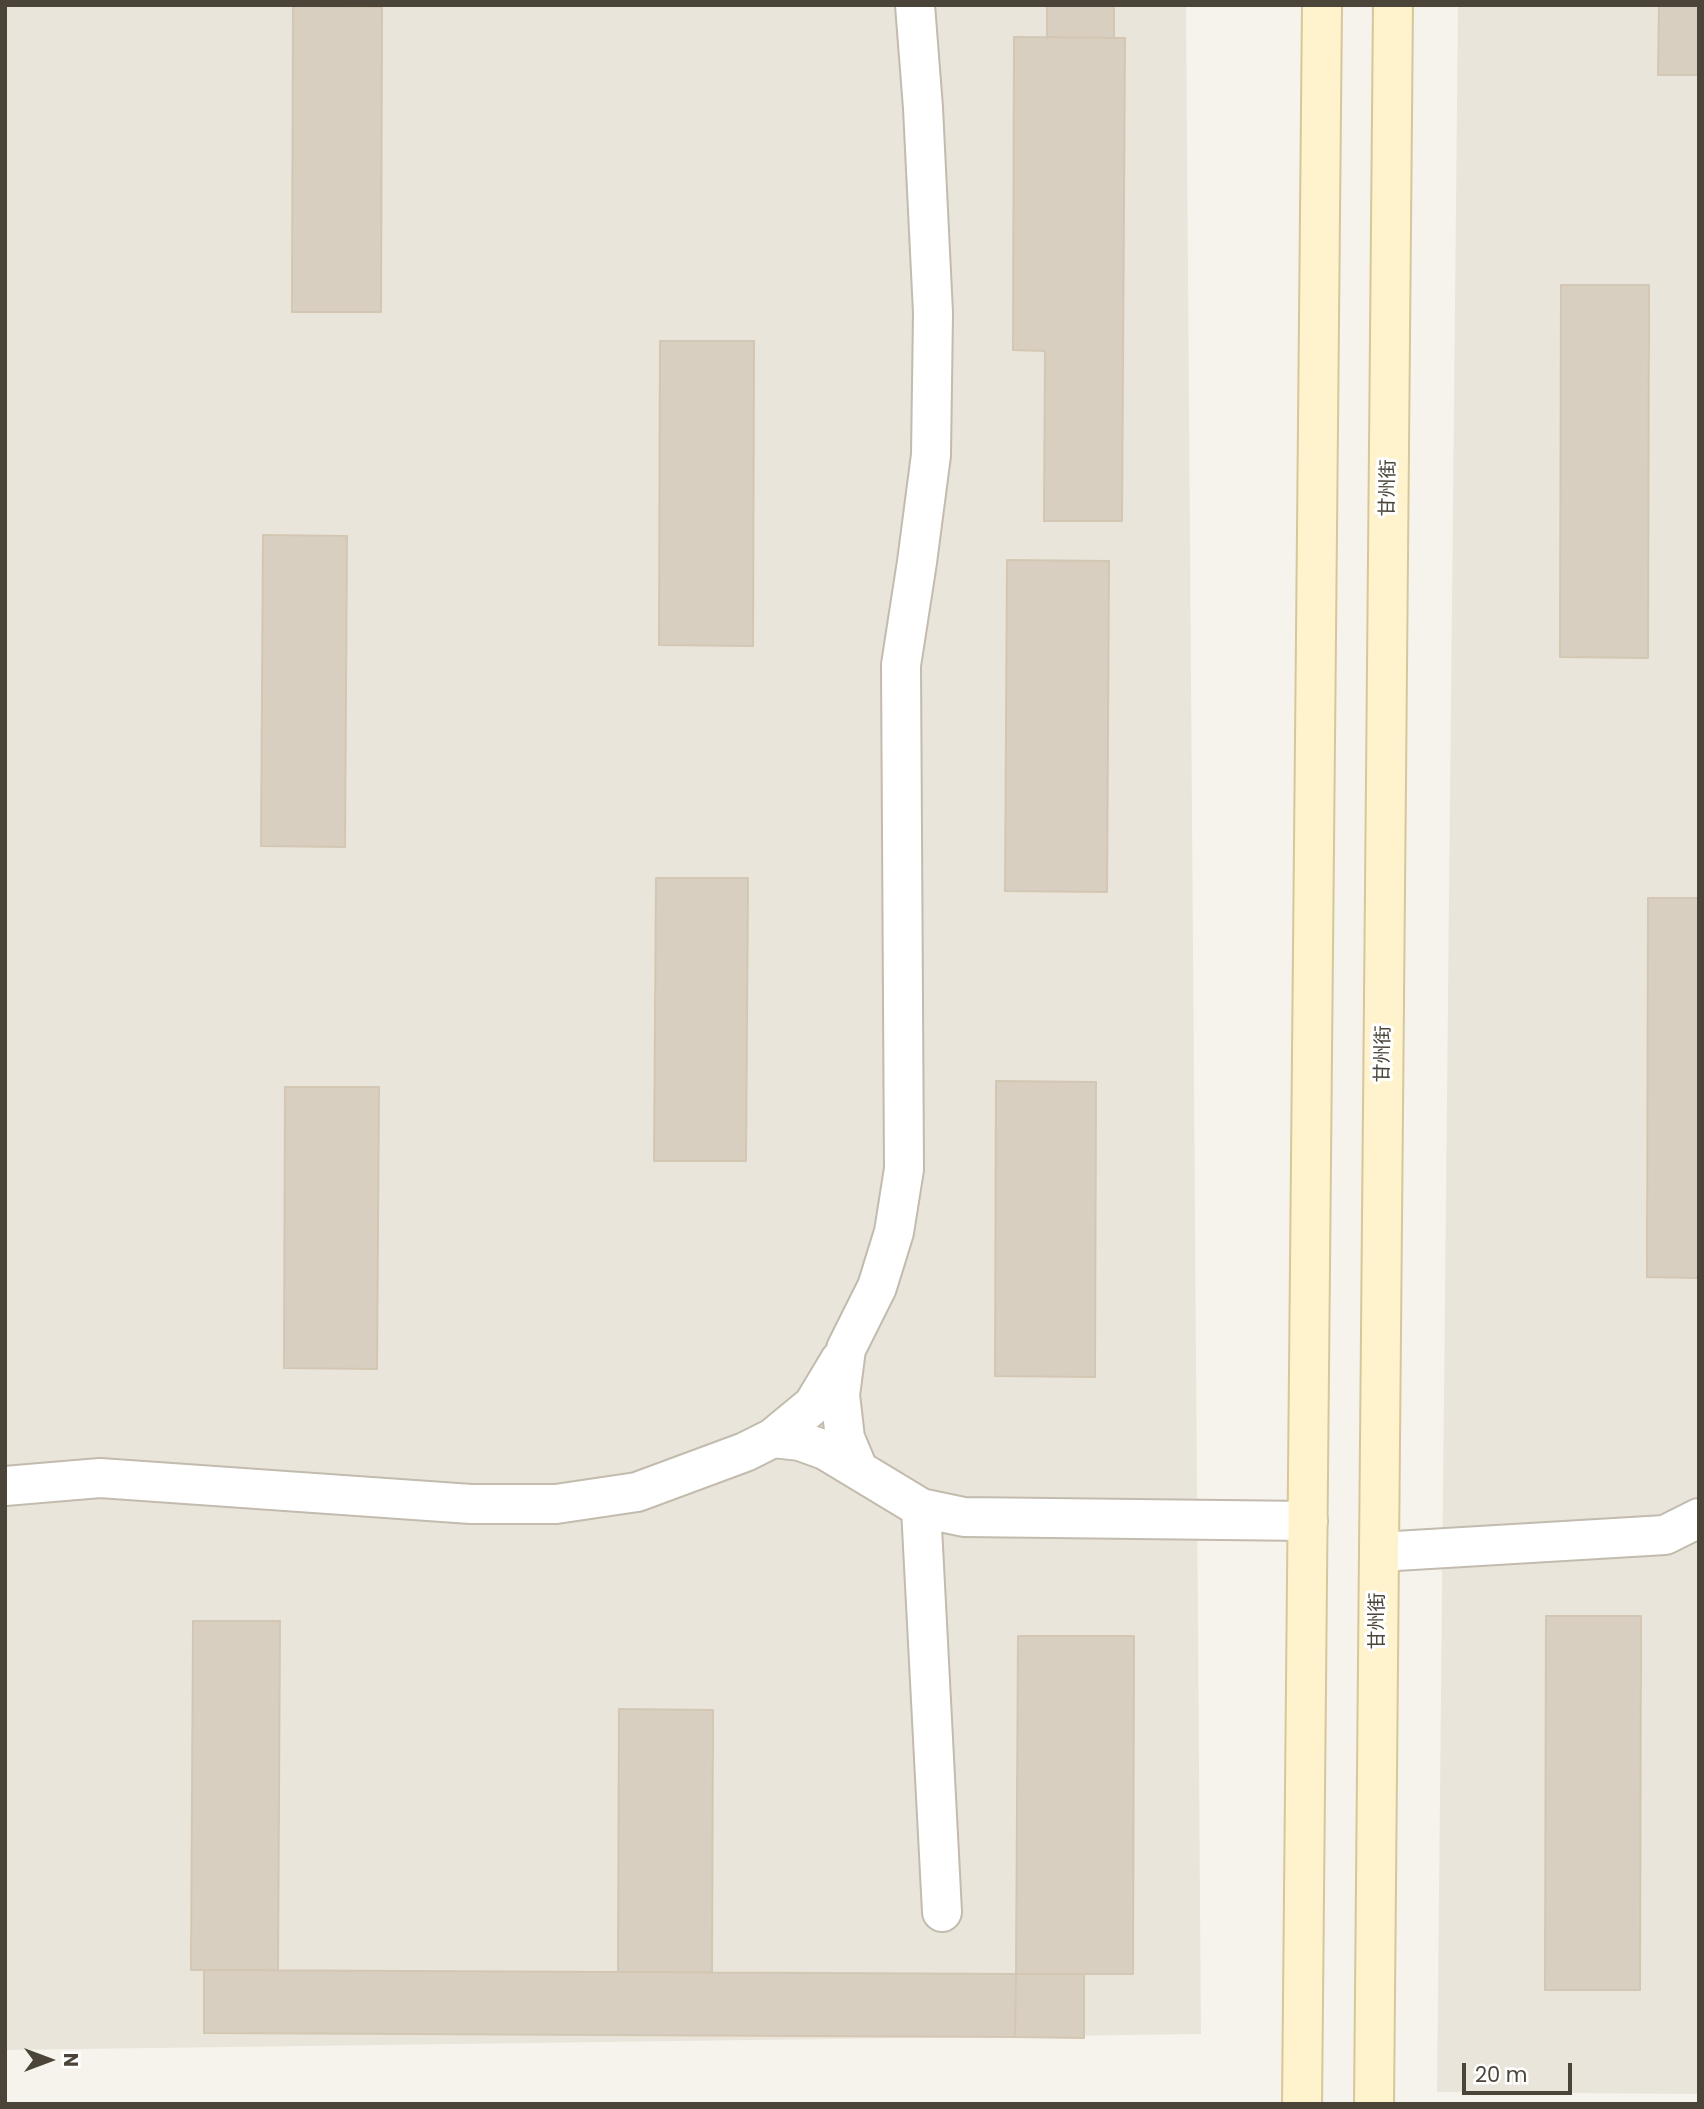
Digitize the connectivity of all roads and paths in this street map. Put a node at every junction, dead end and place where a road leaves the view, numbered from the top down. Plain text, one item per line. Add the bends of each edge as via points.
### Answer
1 (915, 5) edge
2 (1322, 5) edge
3 (1393, 5) edge
4 (846, 1349) junction
5 (774, 1438) junction
6 (858, 1469) junction
7 (5, 1486) edge
8 (921, 1508) junction
9 (1699, 1518) edge
10 (1308, 1521) junction
11 (1379, 1552) junction
12 (942, 1912) dead end
13 (1302, 2104) edge
14 (1374, 2104) edge

1 - 4 street via 933,313 931,455 901,665 904,1169 894,1233 877,1287
2 - 10 street
3 - 11 street, 甘州街
4 - 5 street via 813,1405
4 - 6 street via 841,1406 845,1438
5 - 6 street via 825,1450
5 - 7 street via 637,1492 556,1504 471,1504 100,1478
6 - 8 street
8 - 10 street via 964,1517
8 - 12 street
9 - 11 street via 1665,1535
10 - 13 street
11 - 14 street, 甘州街

